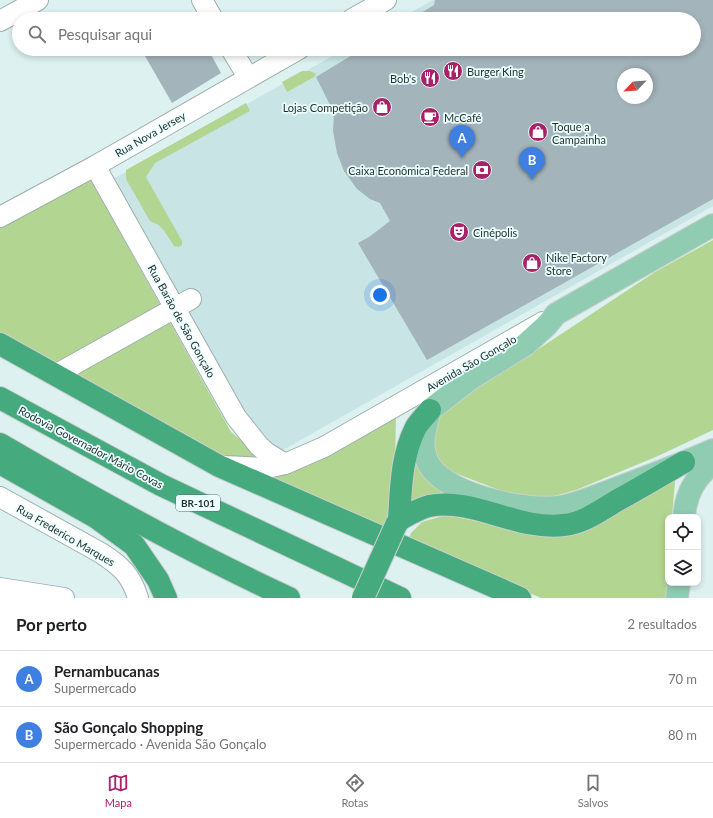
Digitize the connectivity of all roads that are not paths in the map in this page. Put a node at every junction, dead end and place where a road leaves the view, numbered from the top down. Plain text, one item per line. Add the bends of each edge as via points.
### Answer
1 (38, 0) edge
2 (202, 0) edge
3 (386, 0) edge
4 (16, 12) edge
5 (210, 12) edge
6 (365, 12) edge
7 (12, 14) edge
8 (0, 21) edge
9 (235, 56) edge
10 (286, 56) edge
11 (248, 77) junction
12 (95, 166) junction
13 (0, 218) edge
14 (713, 226) edge
15 (183, 303) junction
16 (556, 314) junction
17 (0, 344) edge
18 (55, 375) junction
19 (0, 398) edge
20 (430, 410) junction
21 (0, 444) edge
22 (713, 450) edge
23 (684, 462) junction
24 (0, 463) edge
25 (713, 463) edge
26 (285, 464) junction
27 (219, 466) junction
28 (0, 497) edge
29 (685, 514) edge
30 (398, 523) junction
31 (679, 586) edge
32 (0, 588) edge
33 (64, 598) edge
34 (138, 598) edge
35 (166, 598) edge
36 (289, 598) edge
37 (363, 598) edge
38 (400, 598) edge
39 (520, 598) edge
40 (678, 598) edge

1 - 4 street
2 - 5 street
3 - 6 street
7 - 8 street
9 - 11 street
10 - 11 street, Rua Nova Jersey
11 - 12 street, Rua Nova Jersey
12 - 13 street, Rua Nova Jersey
12 - 15 street, Rua Barão de São Gonçalo
14 - 16 main road, Avenida São Gonçalo
15 - 18 street
15 - 26 street, Rua Barão de São Gonçalo via 236,417 259,446
16 - 20 main road via 525,345 470,379
16 - 26 street, Avenida São Gonçalo via 324,446
17 - 18 highway
18 - 27 highway
19 - 38 highway, Rodovia Governador Mário Covas / BR-101 via 162,485
20 - 23 main road via 422,443 426,459 433,471 448,483 487,499 531,508 559,507
20 - 30 highway via 416,427 409,445 402,472
21 - 36 highway via 178,543
22 - 23 main road
23 - 30 highway via 586,518 564,525 548,526 516,521 466,507 447,505 429,506 413,512
24 - 35 highway via 97,518 134,545 158,580
25 - 29 main road via 690,488
26 - 27 street, Avenida São Gonçalo via 267,468
27 - 39 highway
28 - 34 street, Rua Frederico Marques via 115,562 130,578
30 - 37 highway, bridge
31 - 40 main road
32 - 33 street

